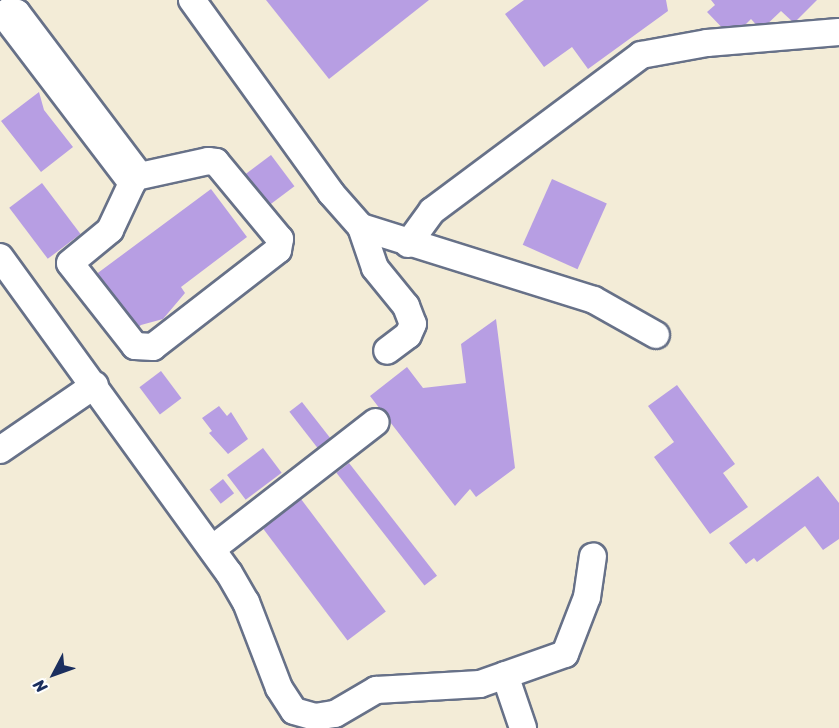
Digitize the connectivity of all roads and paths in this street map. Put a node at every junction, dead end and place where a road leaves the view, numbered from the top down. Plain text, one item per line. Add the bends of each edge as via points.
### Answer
1 (192, 0) edge
2 (5, 5) edge
3 (839, 32) edge
4 (361, 227) junction
5 (408, 244) junction
6 (0, 257) edge
7 (657, 335) dead end
8 (387, 351) dead end
9 (94, 385) junction
10 (376, 422) dead end
11 (0, 450) edge
12 (212, 549) junction
13 (593, 556) dead end
14 (505, 675) junction
15 (322, 722) edge
16 (523, 728) edge

1 - 4 street via 331,193
2 - 2 street via 8,20 132,183 110,230 70,263 135,346 153,347 278,250 280,239 216,162 140,176 17,13
3 - 5 street via 707,43 641,55 432,211
4 - 5 street
4 - 8 street via 375,268 406,306 413,324 408,335
5 - 7 street via 594,300
6 - 9 street
9 - 11 street
9 - 12 street
10 - 12 street
12 - 15 street via 246,602 279,688 294,711
13 - 14 street via 587,597 565,654
14 - 15 street via 480,684 376,690
14 - 16 street

